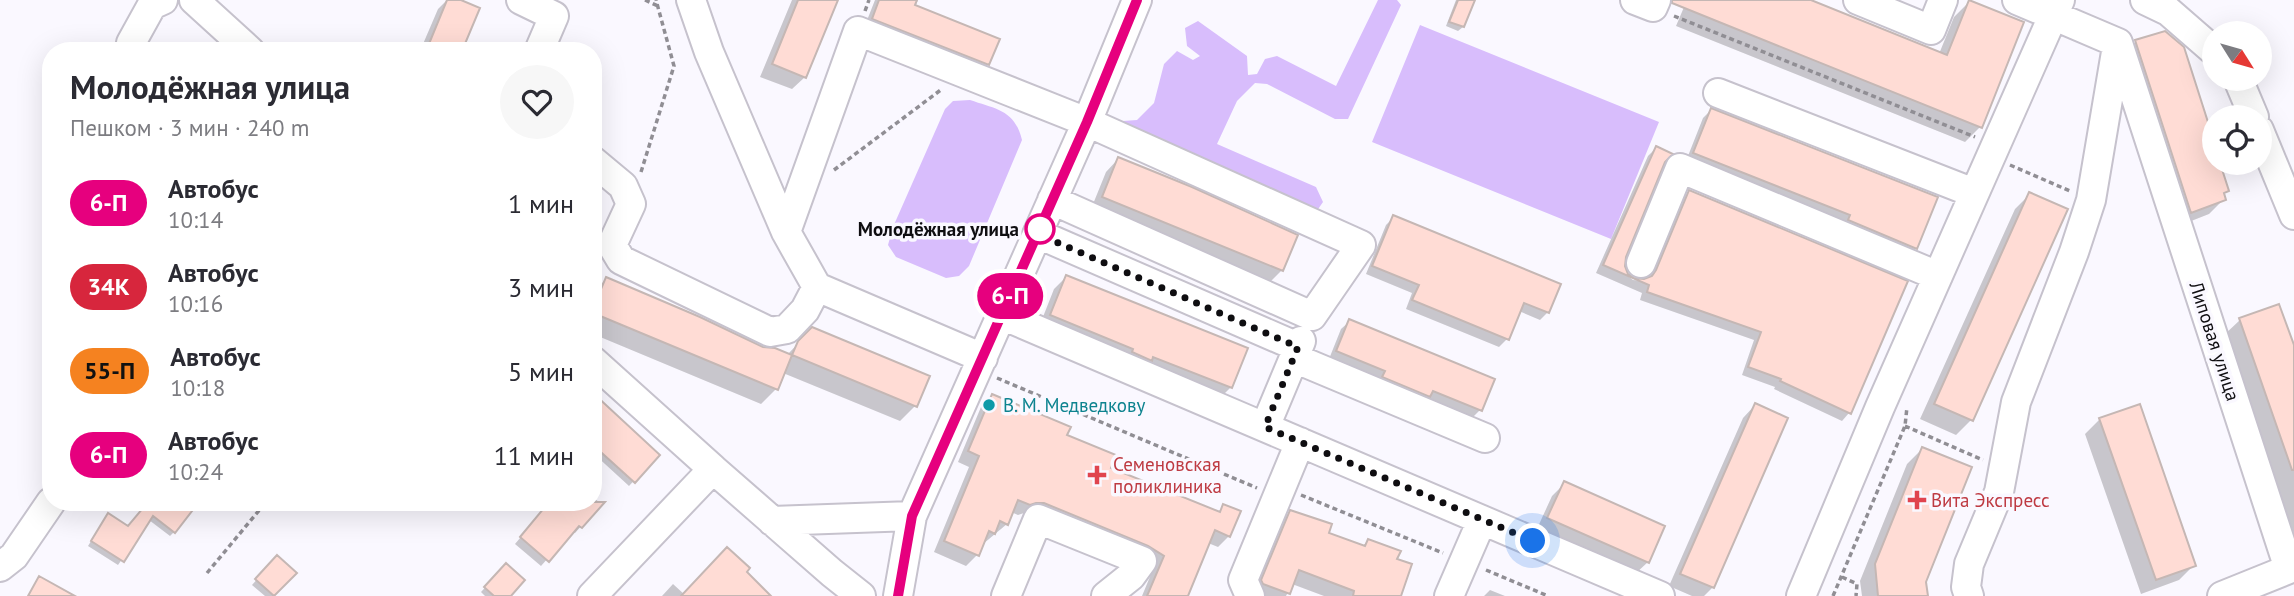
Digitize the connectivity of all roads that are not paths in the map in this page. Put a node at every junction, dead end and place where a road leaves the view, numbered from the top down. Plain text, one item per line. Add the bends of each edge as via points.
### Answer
1 (163, 0) edge
2 (194, 0) edge
3 (521, 0) edge
4 (691, 0) edge
5 (1138, 0) edge
6 (1857, 0) edge
7 (1943, 0) edge
8 (2017, 0) edge
9 (2169, 4) edge
10 (2057, 8) edge
11 (2202, 38) edge
12 (132, 42) edge
13 (240, 42) edge
14 (543, 42) edge
15 (2118, 43) junction
16 (1718, 93) dead end
17 (1087, 122) junction
18 (2272, 162) edge
19 (602, 168) edge
20 (1974, 193) junction
21 (1052, 200) junction
22 (2294, 215) edge
23 (786, 232) junction
24 (1038, 234) junction
25 (1641, 263) dead end
26 (1938, 276) junction
27 (817, 287) junction
28 (1002, 315) junction
29 (1312, 316) junction
30 (1296, 352) junction
31 (983, 358) junction
32 (602, 369) edge
33 (1265, 427) junction
34 (1485, 438) dead end
35 (1300, 442) junction
36 (713, 469) junction
37 (45, 511) edge
38 (912, 516) junction
39 (1482, 520) junction
40 (772, 521) junction
41 (2288, 541) edge
42 (0, 566) edge
43 (592, 596) edge
44 (861, 596) edge
45 (898, 596) edge
46 (1006, 596) edge
47 (1106, 596) edge
48 (1250, 596) edge
49 (1449, 596) edge
50 (1660, 596) edge
51 (1801, 596) edge
52 (1969, 596) edge
53 (2222, 596) edge

1 - 12 street via 152,5
2 - 13 street
3 - 14 street via 554,16
4 - 23 street
5 - 17 street
6 - 7 street via 1931,30
8 - 10 street
9 - 11 street
10 - 15 street
10 - 20 street
15 - 41 street, Липовая улица
15 - 52 street via 2091,201 2016,402 1999,492 1969,564
16 - 20 street
17 - 21 street
17 - 23 street via 858,31
17 - 29 street via 1361,245
18 - 22 street
19 - 27 street via 623,186 631,204 612,245 621,260 770,332 787,330
20 - 26 street
21 - 24 street
21 - 29 street
23 - 27 street
24 - 28 street
24 - 30 street
25 - 26 street via 1680,169
26 - 51 street
27 - 31 street
28 - 31 street
28 - 33 street
29 - 30 street
30 - 33 street
30 - 34 street
31 - 38 street
32 - 36 street
33 - 35 street
35 - 39 street
35 - 48 street via 1243,580
36 - 40 street
36 - 43 street
37 - 42 street via 14,556
38 - 40 street
38 - 45 street
39 - 49 street
39 - 50 street
40 - 44 street
41 - 53 street, Липовая улица via 2289,569
46 - 47 street via 1038,519 1142,561

